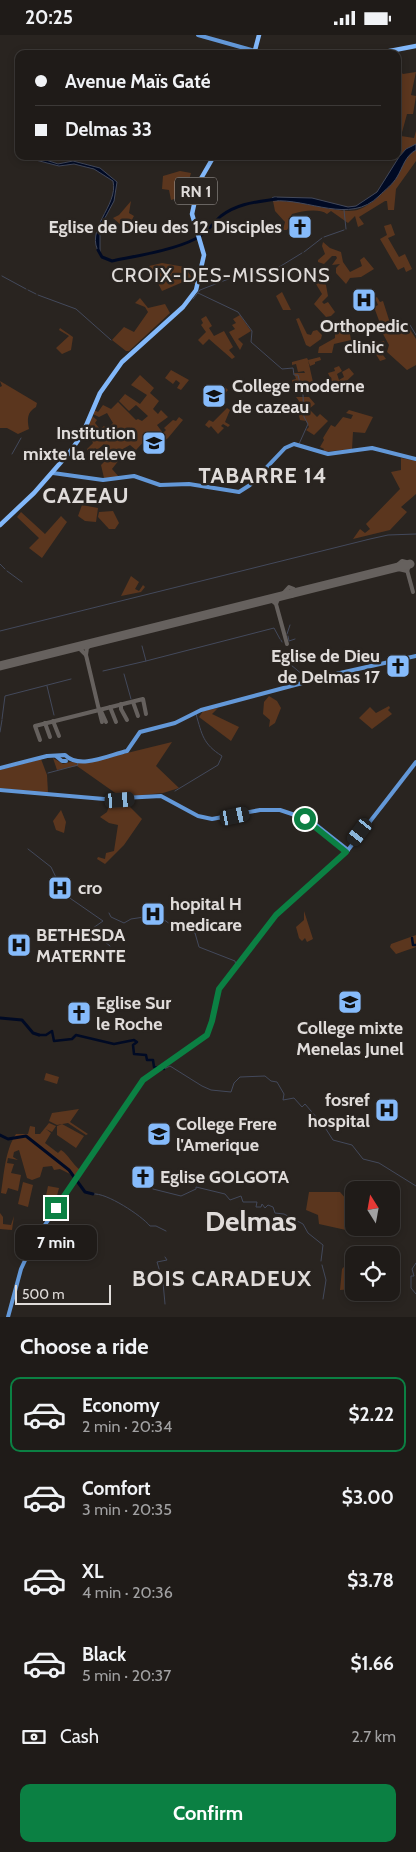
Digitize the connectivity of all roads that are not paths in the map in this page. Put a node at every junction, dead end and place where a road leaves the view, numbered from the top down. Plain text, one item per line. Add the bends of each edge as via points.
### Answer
1 (198, 35) edge
2 (259, 35) edge
3 (416, 46) edge
4 (247, 50) edge
5 (255, 50) edge
6 (395, 50) edge
7 (212, 160) edge
8 (416, 459) edge
9 (53, 473) junction
10 (0, 525) edge
11 (416, 656) edge
12 (416, 761) edge
13 (0, 768) edge
14 (0, 791) edge
15 (347, 851) junction
16 (8, 1317) edge

1 - 4 main road
2 - 5 main road
3 - 6 main road
7 - 9 main road, RN 1 via 196,192 192,214 202,243 203,267 192,297 122,362 100,393 79,440
8 - 9 main road via 372,448 328,454 294,444 285,448 250,485 236,492 189,484 160,485 134,476 105,480
9 - 10 main road, RN 1
11 - 13 main road via 201,709 174,723 138,733 127,751 87,761 62,761 61,757 55,756
12 - 15 main road
14 - 15 main road via 104,799 161,796 212,819 260,810 280,810 310,820
15 - 16 main road via 276,915 219,989 207,1035 141,1083 34,1241 21,1269

